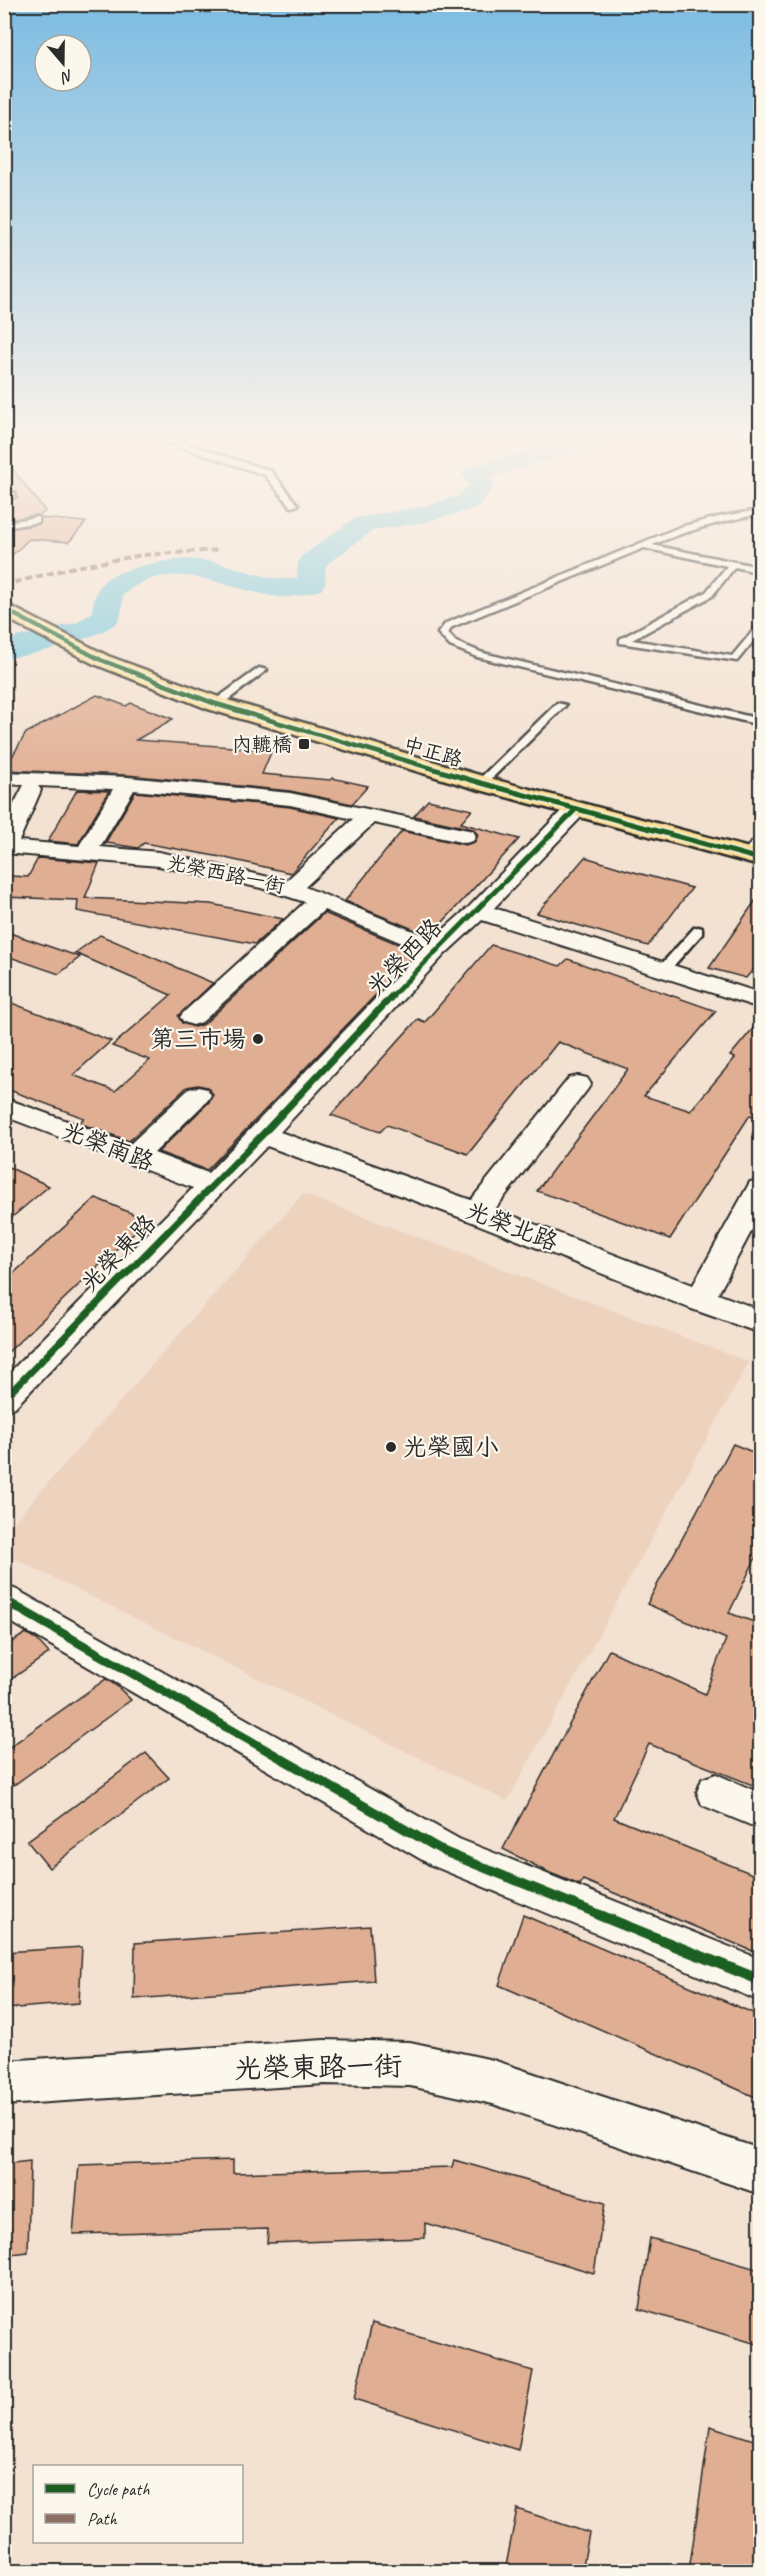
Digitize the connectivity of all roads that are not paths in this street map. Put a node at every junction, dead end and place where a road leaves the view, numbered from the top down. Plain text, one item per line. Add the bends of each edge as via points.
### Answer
1 (616, 555) edge
2 (690, 555) edge
3 (733, 564) junction
4 (760, 570) edge
5 (4, 609) edge
6 (760, 628) edge
7 (262, 670) dead end
8 (216, 704) junction
9 (561, 705) dead end
10 (760, 722) edge
11 (4, 778) edge
12 (127, 783) junction
13 (481, 783) junction
14 (30, 790) dead end
15 (576, 809) junction
16 (370, 815) junction
17 (465, 836) dead end
18 (5, 846) edge
19 (86, 853) junction
20 (758, 853) edge
21 (291, 888) junction
22 (321, 900) junction
23 (478, 911) junction
24 (698, 931) dead end
25 (436, 949) junction
26 (663, 970) junction
27 (760, 1001) edge
28 (193, 1017) dead end
29 (578, 1084) dead end
30 (198, 1095) dead end
31 (7, 1110) edge
32 (262, 1135) junction
33 (135, 1155) junction
34 (212, 1185) junction
35 (760, 1189) edge
36 (477, 1213) junction
37 (700, 1300) junction
38 (760, 1322) edge
39 (4, 1399) edge
40 (4, 1600) edge
41 (716, 1792) dead end
42 (760, 1811) edge
43 (760, 1980) edge
44 (4, 2083) edge
45 (760, 2172) edge

1 - 10 lane via 449,625 443,633 453,644 480,655
2 - 3 lane
3 - 4 lane
3 - 6 lane via 709,594 623,641 734,659
5 - 8 main road, 中正路 via 101,660
7 - 8 lane
8 - 13 main road, 中正路
9 - 13 lane
11 - 12 street
12 - 16 street via 290,799
12 - 19 street
13 - 15 main road, 中正路
14 - 18 street
15 - 20 main road, 中正路
15 - 23 street, 光榮西路
16 - 17 street
16 - 21 street
18 - 19 street, 光榮西路一街
19 - 21 street, 光榮西路一街 via 159,859
21 - 22 street, 光榮西路一街
22 - 25 street, 光榮西路一街
22 - 28 street
23 - 25 street, 光榮西路
23 - 26 street
24 - 26 lane
25 - 32 street, 光榮西路
26 - 27 street
29 - 36 street
30 - 33 street
31 - 33 street, 光榮南路
32 - 34 street, 光榮東路
32 - 36 street, 光榮北路
33 - 34 street, 光榮南路
34 - 39 street, 光榮東路
35 - 37 street
36 - 37 street, 光榮北路
37 - 38 street, 光榮北路
40 - 43 street via 445,1852
41 - 42 street
44 - 45 street, 光榮東路一街 via 324,2062 410,2064 493,2082

